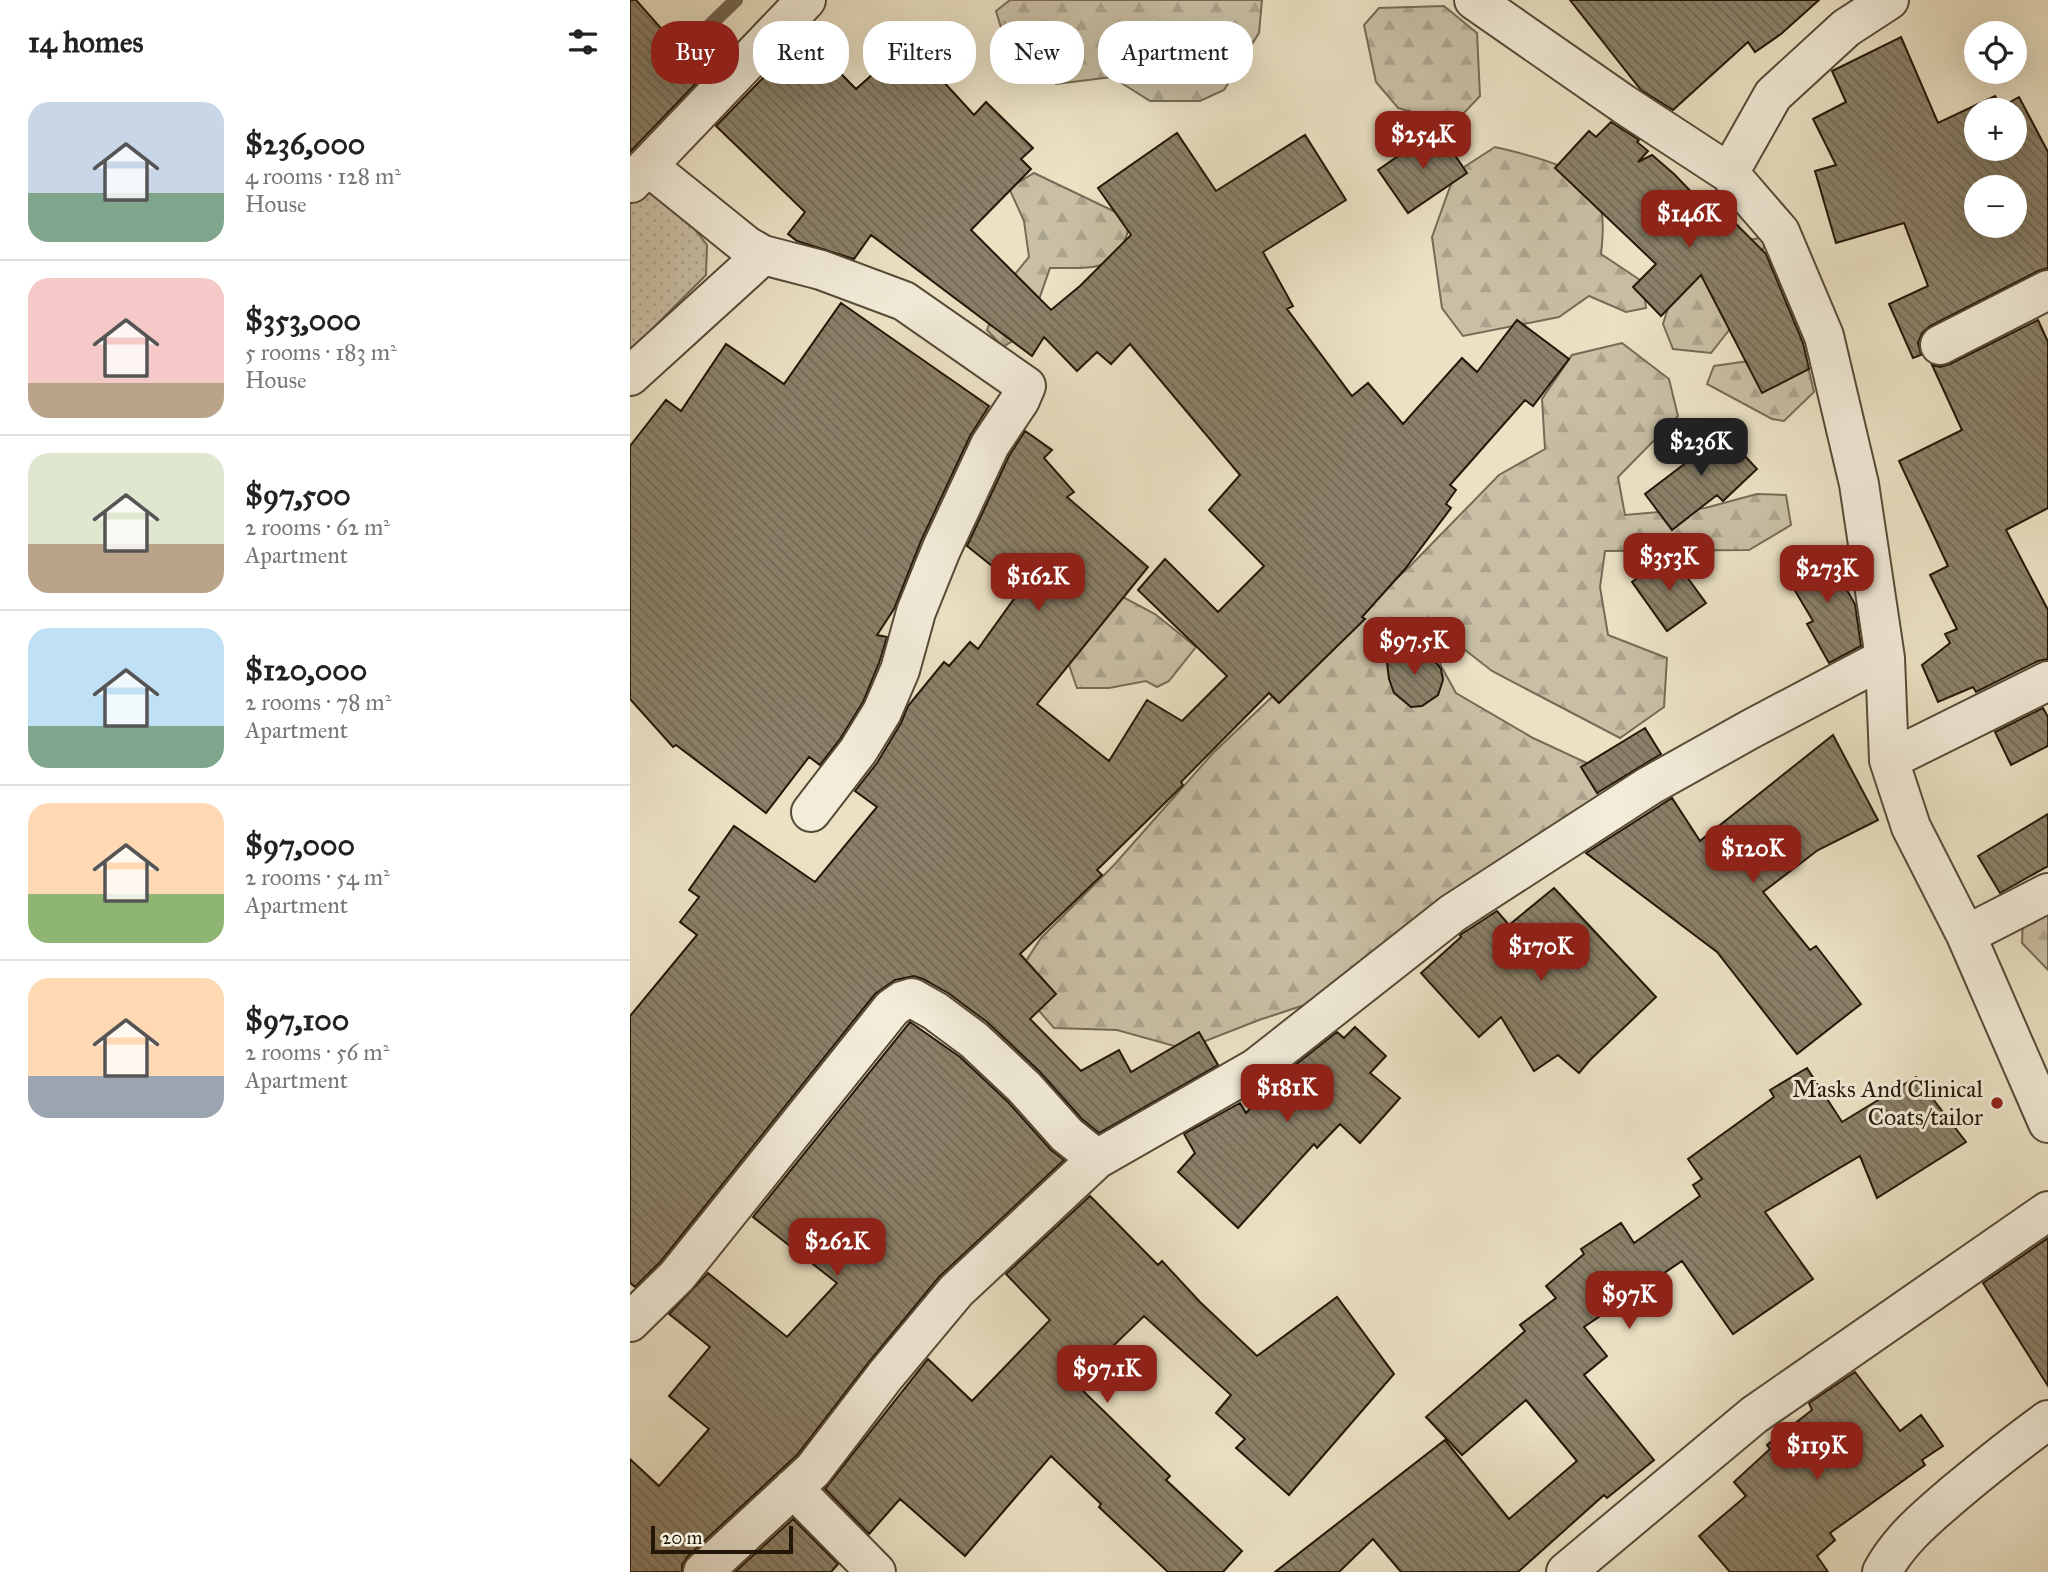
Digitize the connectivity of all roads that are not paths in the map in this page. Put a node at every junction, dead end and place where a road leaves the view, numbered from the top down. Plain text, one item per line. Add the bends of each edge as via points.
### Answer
1 (806, 0) edge
2 (1474, 0) edge
3 (1889, 0) edge
4 (1729, 173) junction
5 (639, 175) edge
6 (763, 255) junction
7 (2048, 290) edge
8 (1940, 345) dead end
9 (630, 376) edge
10 (1885, 658) junction
11 (2048, 681) edge
12 (1889, 761) junction
13 (811, 812) dead end
14 (2048, 893) edge
15 (1966, 935) junction
16 (2048, 1123) edge
17 (1097, 1159) junction
18 (2048, 1211) edge
19 (630, 1322) edge
20 (2048, 1420) edge
21 (793, 1488) junction
22 (703, 1572) edge
23 (876, 1572) edge
24 (1566, 1572) edge
25 (1882, 1572) edge

1 - 5 street
2 - 4 street
3 - 4 street via 1846,28 1773,95
4 - 10 street via 1780,232 1824,336 1860,484
5 - 6 street
6 - 9 street
6 - 13 street via 821,270 904,301 1026,386 990,445 941,550 882,712
7 - 8 street
10 - 12 street
10 - 17 street via 1649,786 1453,913 1256,1068
11 - 12 street
12 - 15 street via 1911,827
14 - 15 street
15 - 16 street
17 - 19 street via 1067,1135 974,1040 912,999 902,1001 677,1276
17 - 21 street via 956,1291 821,1461
18 - 24 street via 1754,1415
20 - 25 street via 1930,1514 1908,1535
21 - 22 street
21 - 23 street

